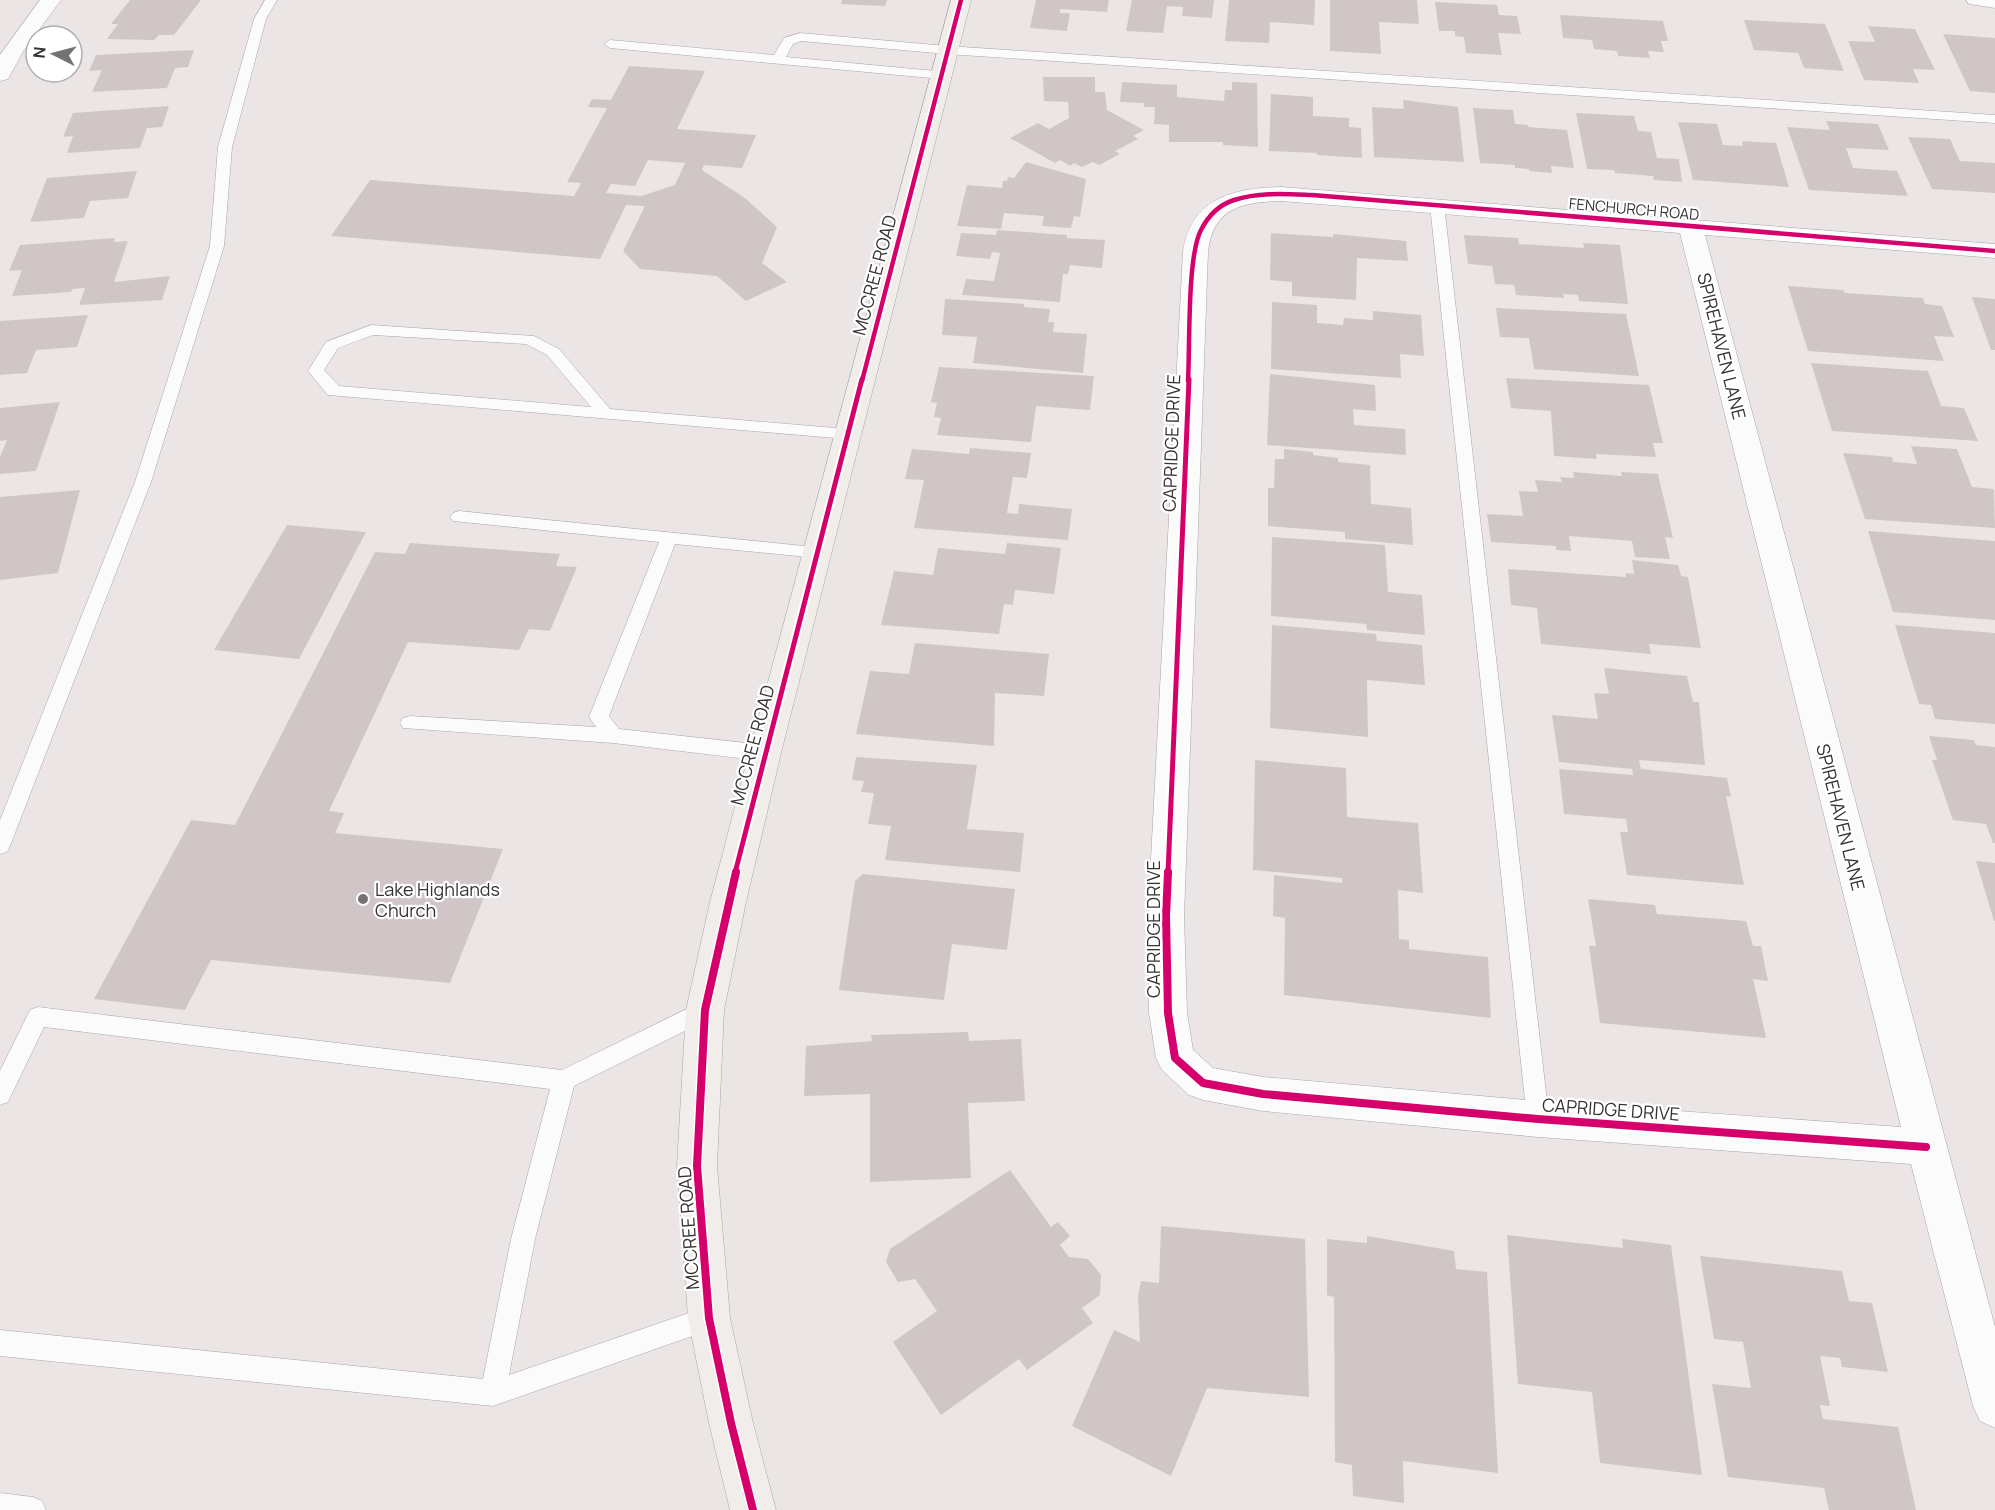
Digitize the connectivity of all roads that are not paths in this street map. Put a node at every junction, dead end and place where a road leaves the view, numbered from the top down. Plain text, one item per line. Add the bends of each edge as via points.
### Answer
1 (51, 0) edge
2 (271, 0) edge
3 (961, 0) edge
4 (1976, 0) edge
5 (1995, 2) edge
6 (610, 44) dead end
7 (778, 60) junction
8 (944, 63) junction
9 (0, 75) edge
10 (1995, 119) edge
11 (1271, 194) joint
12 (1437, 205) junction
13 (1691, 226) junction
14 (1995, 251) edge
15 (605, 414) junction
16 (847, 434) junction
17 (459, 517) dead end
18 (669, 538) junction
19 (818, 552) junction
20 (410, 723) dead end
21 (613, 736) junction
22 (765, 753) junction
23 (0, 846) edge
24 (705, 1010) junction
25 (564, 1080) junction
26 (0, 1095) edge
27 (1538, 1119) junction
28 (1926, 1147) junction
29 (709, 1318) junction
30 (0, 1343) edge
31 (493, 1393) junction
32 (1995, 1406) edge
33 (0, 1506) edge
34 (33, 1510) edge
35 (753, 1510) edge

1 - 9 street via 14,49
2 - 23 lane via 260,20 225,147 217,246 143,482
3 - 8 street, MCCREE ROAD
4 - 5 street
6 - 7 lane
7 - 8 lane
7 - 8 lane via 788,41 800,37
8 - 10 lane
8 - 16 street, MCCREE ROAD
11 - 12 street, FENCHURCH ROAD
11 - 27 street, CAPRIDGE DRIVE via 1237,199 1212,211 1200,232 1193,273 1166,916 1168,1013 1175,1058 1203,1083 1263,1094
12 - 13 street, FENCHURCH ROAD
12 - 27 lane
13 - 14 street, FENCHURCH ROAD
13 - 28 street, SPIREHAVEN LANE
15 - 15 lane via 334,391 316,371 332,345 371,330 529,339 553,352
15 - 16 lane
16 - 19 street, MCCREE ROAD
17 - 18 lane
18 - 19 lane
18 - 21 lane via 599,717
19 - 22 street, MCCREE ROAD
20 - 21 lane
21 - 22 lane
22 - 24 street, MCCREE ROAD
24 - 25 lane
24 - 29 street, MCCREE ROAD via 697,1167
25 - 26 lane via 38,1017
25 - 31 lane via 523,1239
27 - 28 street, CAPRIDGE DRIVE
28 - 32 street, SPIREHAVEN LANE
29 - 31 lane
29 - 35 street, MCCREE ROAD
30 - 31 lane
33 - 34 lane

